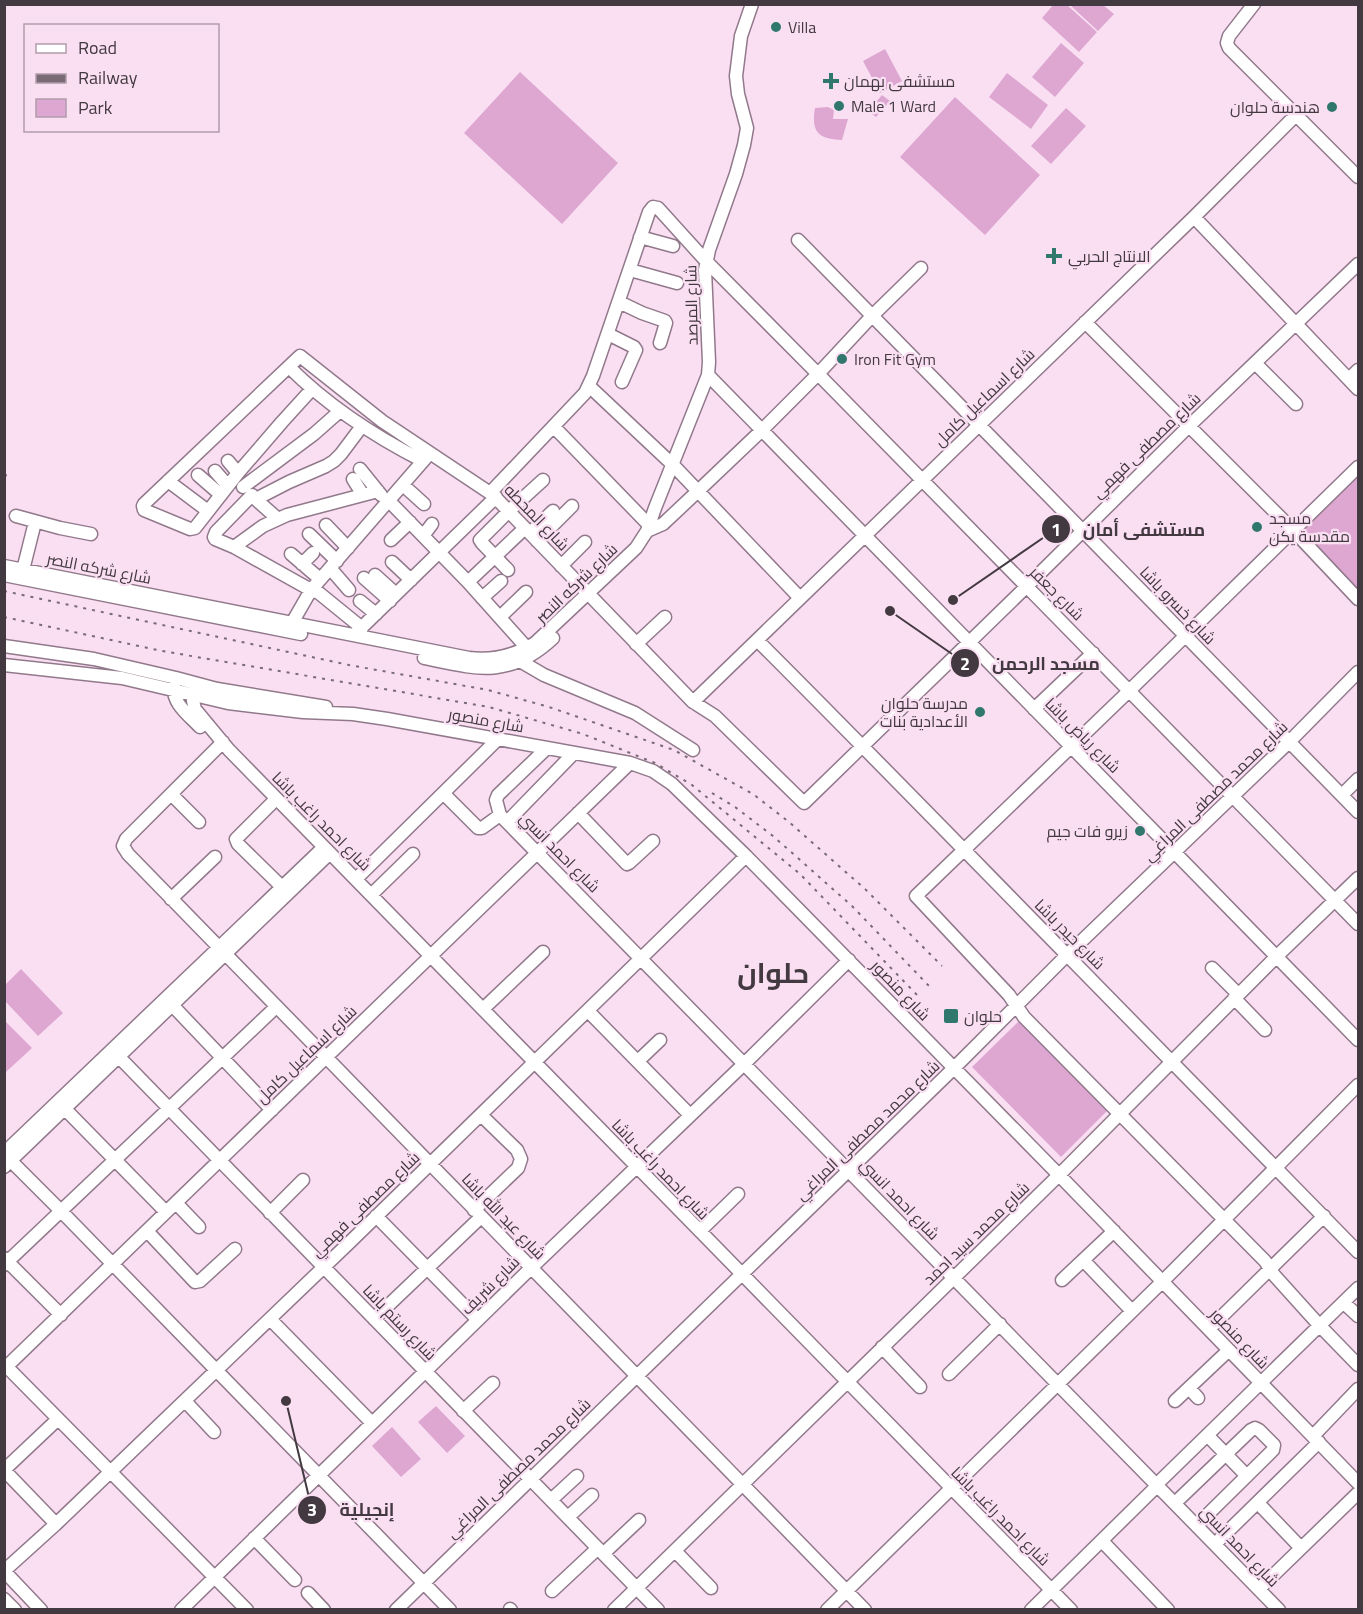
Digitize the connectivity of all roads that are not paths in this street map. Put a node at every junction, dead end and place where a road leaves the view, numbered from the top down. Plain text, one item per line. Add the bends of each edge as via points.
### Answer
1 (752, 4) edge
2 (1254, 4) edge
3 (1297, 114) junction
4 (1359, 177) edge
5 (1194, 217) junction
6 (640, 237) junction
7 (798, 240) dead end
8 (673, 246) dead end
9 (706, 261) junction
10 (1359, 264) edge
11 (921, 268) dead end
12 (630, 270) junction
13 (677, 283) dead end
14 (619, 302) junction
15 (872, 316) junction
16 (1085, 322) junction
17 (1296, 324) junction
18 (608, 334) junction
19 (660, 343) dead end
20 (1255, 363) junction
21 (289, 367) junction
22 (1359, 370) edge
23 (818, 374) junction
24 (708, 375) junction
25 (1349, 379) junction
26 (622, 382) dead end
27 (589, 386) junction
28 (312, 389) junction
29 (1359, 389) edge
30 (1296, 405) dead end
31 (340, 411) junction
32 (979, 425) junction
33 (362, 426) junction
34 (554, 427) junction
35 (1188, 427) junction
36 (762, 430) junction
37 (427, 457) junction
38 (228, 461) dead end
39 (673, 465) junction
40 (1359, 467) edge
41 (215, 471) dead end
42 (198, 476) dead end
43 (543, 480) dead end
44 (923, 480) junction
45 (168, 481) junction
46 (402, 485) junction
47 (239, 488) junction
48 (378, 491) junction
49 (698, 491) junction
50 (363, 495) junction
51 (493, 495) junction
52 (388, 502) junction
53 (423, 504) dead end
54 (572, 506) dead end
55 (509, 510) junction
56 (553, 511) dead end
57 (208, 512) junction
58 (15, 516) dead end
59 (278, 519) junction
60 (35, 522) junction
61 (410, 522) junction
62 (432, 524) dead end
63 (326, 525) dead end
64 (648, 528) junction
65 (1293, 530) junction
66 (1083, 531) junction
67 (92, 534) dead end
68 (309, 534) dead end
69 (531, 534) junction
70 (865, 535) junction
71 (423, 536) junction
72 (391, 540) dead end
73 (585, 542) dead end
74 (234, 547) junction
75 (348, 548) junction
76 (439, 552) junction
77 (313, 553) dead end
78 (291, 554) dead end
79 (495, 556) junction
80 (392, 562) dead end
81 (302, 564) junction
82 (333, 564) junction
83 (4, 566) edge
84 (561, 566) junction
85 (23, 570) junction
86 (508, 570) dead end
87 (4, 575) edge
88 (370, 577) dead end
89 (320, 579) junction
90 (411, 580) junction
91 (501, 581) dead end
92 (468, 582) junction
93 (1027, 586) junction
94 (311, 590) junction
95 (349, 590) dead end
96 (526, 592) dead end
97 (592, 597) junction
98 (393, 598) junction
99 (482, 598) junction
100 (800, 598) junction
101 (1359, 599) edge
102 (360, 601) dead end
103 (376, 614) junction
104 (500, 617) junction
105 (664, 617) dead end
106 (291, 623) junction
107 (357, 632) junction
108 (1185, 636) junction
109 (757, 640) junction
110 (970, 642) junction
111 (636, 644) junction
112 (4, 646) edge
113 (527, 648) junction
114 (1093, 653) junction
115 (520, 662) junction
116 (4, 665) edge
117 (1359, 672) edge
118 (175, 684) junction
119 (195, 690) junction
120 (1130, 690) junction
121 (693, 702) junction
122 (1034, 709) junction
123 (498, 739) junction
124 (1289, 742) junction
125 (224, 746) junction
126 (863, 746) junction
127 (1071, 747) junction
128 (547, 748) junction
129 (693, 750) dead end
130 (574, 753) junction
131 (630, 763) junction
132 (1359, 778) edge
133 (443, 793) junction
134 (171, 794) junction
135 (1342, 795) junction
136 (1234, 796) junction
137 (276, 799) junction
138 (804, 803) joint
139 (1359, 812) edge
140 (578, 813) junction
141 (503, 818) junction
142 (200, 822) dead end
143 (653, 842) dead end
144 (963, 849) junction
145 (327, 850) junction
146 (538, 852) junction
147 (1175, 852) junction
148 (413, 854) dead end
149 (746, 856) junction
150 (214, 857) dead end
151 (1359, 878) edge
152 (356, 879) junction
153 (282, 887) junction
154 (371, 895) junction
155 (171, 899) junction
156 (1336, 900) junction
157 (1359, 924) edge
158 (221, 952) junction
159 (543, 952) dead end
160 (1067, 955) junction
161 (431, 956) junction
162 (1277, 956) junction
163 (641, 958) junction
164 (849, 960) junction
165 (1212, 968) dead end
166 (1236, 996) junction
167 (172, 1006) junction
168 (276, 1006) junction
169 (1016, 1007) junction
170 (483, 1010) junction
171 (588, 1011) junction
172 (1265, 1030) dead end
173 (660, 1040) dead end
174 (1359, 1040) edge
175 (119, 1057) junction
176 (222, 1058) junction
177 (326, 1058) junction
178 (638, 1061) junction
179 (1172, 1061) junction
180 (535, 1062) junction
181 (744, 1064) junction
182 (954, 1068) junction
183 (1359, 1085) edge
184 (168, 1108) junction
185 (65, 1109) junction
186 (272, 1110) junction
187 (1120, 1114) junction
188 (482, 1115) junction
189 (690, 1115) junction
190 (115, 1160) junction
191 (7, 1161) edge
192 (219, 1161) junction
193 (430, 1164) junction
194 (636, 1166) junction
195 (1277, 1167) junction
196 (849, 1170) junction
197 (1059, 1175) junction
198 (303, 1180) dead end
199 (738, 1194) dead end
200 (176, 1203) junction
201 (61, 1211) junction
202 (166, 1212) junction
203 (270, 1213) junction
204 (478, 1213) junction
205 (376, 1216) junction
206 (1324, 1216) junction
207 (1224, 1220) junction
208 (199, 1227) dead end
209 (700, 1231) junction
210 (1114, 1231) junction
211 (147, 1232) junction
212 (234, 1248) dead end
213 (1359, 1252) edge
214 (1083, 1260) junction
215 (6, 1262) edge
216 (113, 1264) junction
217 (323, 1267) junction
218 (427, 1268) junction
219 (531, 1268) junction
220 (1270, 1270) junction
221 (742, 1274) junction
222 (954, 1277) junction
223 (1062, 1280) dead end
224 (1162, 1282) junction
225 (1359, 1288) edge
226 (1344, 1302) junction
227 (1132, 1311) junction
228 (61, 1315) junction
229 (1359, 1316) edge
230 (270, 1319) junction
231 (374, 1319) junction
232 (478, 1320) junction
233 (1000, 1324) junction
234 (1320, 1326) junction
235 (1209, 1329) junction
236 (882, 1347) junction
237 (1229, 1350) junction
238 (1359, 1365) edge
239 (5, 1367) edge
240 (216, 1370) junction
241 (425, 1371) junction
242 (949, 1374) dead end
243 (637, 1376) junction
244 (847, 1382) junction
245 (493, 1383) dead end
246 (1261, 1383) junction
247 (1059, 1384) junction
248 (920, 1387) dead end
249 (1189, 1388) junction
250 (1359, 1389) edge
251 (1198, 1398) dead end
252 (184, 1401) junction
253 (1175, 1401) dead end
254 (463, 1411) junction
255 (58, 1419) junction
256 (372, 1423) junction
257 (214, 1432) dead end
258 (1207, 1435) junction
259 (1316, 1439) junction
260 (1226, 1454) junction
261 (4, 1470) edge
262 (110, 1472) junction
263 (318, 1475) junction
264 (577, 1476) dead end
265 (1247, 1476) junction
266 (531, 1479) junction
267 (1359, 1482) edge
268 (743, 1484) junction
269 (1158, 1485) junction
270 (951, 1489) junction
271 (1359, 1493) edge
272 (592, 1495) dead end
273 (551, 1500) junction
274 (1175, 1503) junction
275 (1258, 1503) junction
276 (568, 1517) junction
277 (639, 1520) dead end
278 (56, 1524) junction
279 (1197, 1525) junction
280 (255, 1538) junction
281 (1102, 1540) junction
282 (1215, 1544) junction
283 (1301, 1548) junction
284 (601, 1551) junction
285 (675, 1551) junction
286 (4, 1571) edge
287 (215, 1576) junction
288 (294, 1580) dead end
289 (424, 1582) junction
290 (637, 1587) junction
291 (711, 1588) dead end
292 (1259, 1589) junction
293 (1052, 1590) junction
294 (552, 1591) dead end
295 (847, 1591) junction
296 (308, 1593) dead end
297 (4, 1599) edge
298 (1162, 1607) edge
299 (15, 1610) edge
300 (41, 1610) edge
301 (181, 1610) edge
302 (247, 1610) edge
303 (324, 1610) edge
304 (396, 1610) edge
305 (450, 1610) edge
306 (614, 1610) edge
307 (658, 1610) edge
308 (827, 1610) edge
309 (865, 1610) edge
310 (1031, 1610) edge
311 (1071, 1610) edge
312 (1279, 1610) edge

1 - 9 street, شارع المرصد via 741,36 736,76 747,128 744,145
2 - 3 street via 1229,36 1228,48
3 - 4 street
3 - 5 street, شارع اسماعيل كامل
5 - 16 street, شارع اسماعيل كامل
5 - 17 street
6 - 8 street
6 - 9 street, شارع جعفر via 650,208 658,208
6 - 12 street
7 - 15 street, شارع خسرو باشا
9 - 23 street, شارع جعفر
9 - 24 street, شارع المرصد
10 - 17 street, شارع مصطفى فهمي
11 - 15 street
12 - 13 street
12 - 14 street
14 - 18 street
14 - 19 street via 665,321
15 - 23 street
15 - 32 street, شارع خسرو باشا
16 - 32 street, شارع اسماعيل كامل
16 - 35 street
17 - 20 street, شارع مصطفى فهمي
17 - 25 street
18 - 26 street via 636,350
18 - 27 street
20 - 30 street
20 - 35 street, شارع مصطفى فهمي
21 - 28 street, شارع المحطه
21 - 37 street, شارع المحطه via 300,356
21 - 45 street via 202,456
22 - 25 street
23 - 36 street
23 - 44 street, شارع جعفر
24 - 36 street, شارع رياض باشا
24 - 39 street, شارع المرصد
25 - 29 street
27 - 34 street
27 - 39 street
28 - 31 street, شارع المحطه
28 - 47 street via 282,422
31 - 33 street, شارع المحطه
31 - 47 street
32 - 44 street, شارع اسماعيل كامل
32 - 66 street, شارع خسرو باشا
33 - 37 street, شارع المحطه
33 - 47 street via 341,454 326,466 289,482
34 - 51 street
34 - 64 street
35 - 65 street
35 - 66 street, شارع مصطفى فهمي
36 - 49 street
36 - 70 street, شارع رياض باشا
37 - 46 street
37 - 51 street, شارع المحطه
38 - 47 street
39 - 49 street
39 - 64 street, شارع المرصد
40 - 65 street
41 - 47 street
42 - 47 street
43 - 55 street
44 - 70 street, شارع اسماعيل كامل
44 - 93 street, شارع جعفر
45 - 57 street
45 - 57 street via 144,504 146,511 190,529
46 - 52 street
46 - 53 street
47 - 57 street
47 - 59 street
47 - 74 street via 214,537
48 - 50 street
48 - 50 street via 356,474
48 - 52 street
49 - 64 street via 663,524
49 - 100 street
50 - 59 street
51 - 55 street, شارع المحطه
51 - 76 street
52 - 61 street
52 - 75 street
54 - 69 street
55 - 69 street, شارع المحطه
55 - 79 street via 480,540
56 - 69 street
58 - 60 street
59 - 74 street
60 - 67 street
60 - 85 street
61 - 71 street
61 - 72 street
62 - 71 street
63 - 75 street
64 - 97 street, شارع شركه النصر via 631,564
65 - 101 street
65 - 108 street
66 - 93 street, شارع مصطفى فهمي
66 - 108 street, شارع خسرو باشا
68 - 82 street
69 - 79 street
69 - 84 street, شارع المحطه
70 - 100 street, شارع اسماعيل كامل
70 - 110 street, شارع رياض باشا
71 - 76 street
73 - 84 street
74 - 94 street
75 - 82 street
76 - 90 street
76 - 92 street
77 - 81 street
78 - 81 street
79 - 86 street
79 - 92 street
80 - 90 street
81 - 89 street
82 - 89 street
82 - 95 street
83 - 85 street, شارع شركه النصر
84 - 97 street, شارع المحطه
85 - 106 street, شارع شركه النصر
87 - 115 street, شارع شركه النصر via 471,668 496,668
88 - 98 street
89 - 94 street
90 - 98 street
91 - 99 street
92 - 99 street
93 - 110 street, شارع مصطفى فهمي
93 - 114 street, شارع جعفر
94 - 106 street
94 - 107 street via 320,593
96 - 104 street
97 - 111 street, شارع المحطه
97 - 113 street, شارع شركه النصر
97 - 115 street, شارع شركه النصر via 541,649
98 - 103 street
99 - 104 street
100 - 109 street, شارع اسماعيل كامل
102 - 103 street
103 - 107 street
104 - 113 street
105 - 111 street
106 - 107 street, شارع شركه النصر
107 - 113 street, شارع شركه النصر via 480,659 503,657
108 - 120 street
108 - 124 street, شارع خسرو باشا
109 - 121 street, شارع اسماعيل كامل
109 - 126 street, شارع حيدر باشا
110 - 122 street, شارع رياض باشا
110 - 126 street, شارع مصطفى فهمي
111 - 121 street, شارع المحطه
112 - 118 street, شارع منصور via 94,659
114 - 120 street, شارع جعفر
114 - 122 street
115 - 129 street via 635,713
116 - 118 street, شارع منصور
117 - 124 street, شارع محمد مصطفى المراغي
118 - 119 street, شارع منصور
118 - 125 street, شارع احمد راغب باشا via 174,697 179,705 207,735
119 - 123 street, شارع منصور via 228,703 353,714
119 - 125 street, شارع احمد راغب باشا via 195,709
120 - 127 street
120 - 136 street, شارع جعفر
121 - 138 street, شارع المحطه via 715,716
122 - 127 street, شارع رياض باشا
123 - 128 street, شارع منصور
123 - 133 street
124 - 135 street, شارع خسرو باشا
124 - 136 street, شارع محمد مصطفى المراغي
125 - 134 street
125 - 137 street, شارع احمد راغب باشا
126 - 138 street, شارع مصطفى فهمي
126 - 144 street, شارع حيدر باشا
127 - 144 street
127 - 147 street, شارع رياض باشا
128 - 130 street, شارع منصور
128 - 141 street via 498,795 496,800
130 - 131 street, شارع منصور
130 - 141 street
131 - 140 street, شارع اسماعيل كامل
131 - 149 street, شارع منصور via 653,771 672,784
132 - 135 street
133 - 141 street, شارع احمد انسي via 478,828
133 - 152 street
134 - 142 street
134 - 155 street, شارع عبد الله باشا via 123,844
135 - 139 street, شارع خسرو باشا
136 - 147 street, شارع محمد مصطفى المراغي
136 - 156 street, شارع جعفر
137 - 145 street, شارع احمد راغب باشا
137 - 153 street via 236,839
140 - 143 street via 627,864
140 - 146 street, شارع اسماعيل كامل
141 - 146 street, شارع احمد انسي
144 - 160 street, شارع حيدر باشا
144 - 169 street via 916,896
145 - 152 street, شارع احمد راغب باشا
145 - 153 street
145 - 158 street
146 - 161 street, شارع اسماعيل كامل
146 - 163 street, شارع احمد انسي
147 - 160 street, شارع محمد مصطفى المراغي
147 - 162 street, شارع رياض باشا
148 - 154 street
149 - 163 street, شارع مصطفى فهمي
149 - 164 street, شارع منصور
150 - 155 street
151 - 156 street, شارع محمد سيد احمد
152 - 154 street, شارع احمد راغب باشا
153 - 158 street
154 - 161 street, شارع احمد راغب باشا
155 - 158 street, شارع عبد الله باشا
156 - 157 street, شارع جعفر
156 - 162 street, شارع محمد سيد احمد
158 - 167 street
158 - 168 street, شارع عبد الله باشا
158 - 191 street
159 - 170 street
160 - 169 street, شارع محمد مصطفى المراغي
160 - 179 street, شارع حيدر باشا
161 - 170 street, شارع احمد راغب باشا
161 - 177 street, شارع اسماعيل كامل
162 - 166 street, شارع محمد سيد احمد
162 - 174 street, شارع رياض باشا
163 - 171 street, شارع مصطفى فهمي
163 - 181 street, شارع احمد انسي
164 - 181 street, شارع شريف
164 - 182 street, شارع منصور
165 - 166 street
166 - 172 street
166 - 179 street, شارع محمد سيد احمد
167 - 175 street
167 - 176 street
168 - 176 street
168 - 177 street, شارع عبد الله باشا
169 - 182 street, شارع محمد مصطفى المراغي
169 - 187 street
170 - 180 street, شارع احمد راغب باشا
171 - 178 street
171 - 180 street, شارع مصطفى فهمي
173 - 178 street
175 - 184 street, شارع رستم باشا
175 - 185 street
176 - 184 street
176 - 186 street
177 - 186 street, شارع اسماعيل كامل
177 - 193 street, شارع عبد الله باشا
178 - 189 street
179 - 187 street, شارع محمد سيد احمد
179 - 195 street, شارع حيدر باشا
180 - 188 street, شارع مصطفى فهمي
180 - 194 street, شارع احمد راغب باشا
181 - 189 street, شارع شريف
181 - 196 street, شارع احمد انسي
182 - 196 street, شارع محمد مصطفى المراغي
182 - 197 street, شارع منصور
183 - 195 street
184 - 190 street
184 - 192 street, شارع رستم باشا
185 - 190 street
185 - 191 street
186 - 192 street, شارع اسماعيل كامل
187 - 197 street, شارع محمد سيد احمد
187 - 207 street
188 - 193 street, شارع مصطفى فهمي
188 - 204 street via 517,1150 521,1164
189 - 194 street, شارع شريف
190 - 201 street
190 - 202 street
191 - 201 street
192 - 200 street, شارع اسماعيل كامل
192 - 203 street, شارع رستم باشا
193 - 204 street, شارع عبد الله باشا
193 - 205 street, شارع مصطفى فهمي
194 - 209 street, شارع احمد راغب باشا
194 - 219 street, شارع شريف
195 - 206 street, شارع حيدر باشا
195 - 207 street
196 - 221 street, شارع محمد مصطفى المراغي
196 - 222 street, شارع احمد انسي
197 - 210 street, شارع منصور
197 - 222 street, شارع محمد سيد احمد
198 - 203 street
199 - 209 street
200 - 202 street, شارع اسماعيل كامل
200 - 208 street
201 - 215 street
201 - 216 street
202 - 211 street, شارع اسماعيل كامل
203 - 217 street, شارع رستم باشا
204 - 218 street
204 - 219 street, شارع عبد الله باشا
205 - 217 street, شارع مصطفى فهمي
205 - 218 street
206 - 213 street, شارع حيدر باشا
206 - 220 street
207 - 220 street
207 - 224 street
209 - 221 street, شارع احمد راغب باشا
210 - 214 street
210 - 224 street, شارع منصور
211 - 212 street via 195,1282
211 - 216 street, شارع اسماعيل كامل
214 - 223 street
214 - 227 street
215 - 228 street
216 - 228 street, شارع اسماعيل كامل
216 - 240 street
217 - 230 street, شارع مصطفى فهمي
217 - 231 street, شارع رستم باشا
218 - 231 street
218 - 232 street
219 - 232 street, شارع شريف
219 - 243 street, شارع عبد الله باشا
220 - 234 street
220 - 235 street
221 - 243 street, شارع محمد مصطفى المراغي
221 - 244 street, شارع احمد راغب باشا
222 - 233 street, شارع احمد انسي
222 - 236 street, شارع محمد سيد احمد
224 - 227 street
224 - 235 street, شارع منصور
225 - 226 street
226 - 229 street
226 - 234 street
227 - 247 street
228 - 239 street, شارع اسماعيل كامل
230 - 240 street, شارع مصطفى فهمي
230 - 256 street
231 - 241 street, شارع رستم باشا
232 - 241 street, شارع شريف
233 - 242 street
233 - 247 street, شارع احمد انسي
234 - 238 street
234 - 246 street
235 - 237 street, شارع منصور
236 - 244 street, شارع محمد سيد احمد
236 - 248 street
237 - 246 street, شارع منصور
237 - 249 street
239 - 255 street
240 - 252 street, شارع مصطفى فهمي
240 - 263 street
241 - 254 street, شارع رستم باشا
241 - 256 street, شارع شريف
243 - 266 street, شارع محمد مصطفى المراغي
243 - 268 street, شارع عبد الله باشا
244 - 268 street, شارع محمد سيد احمد
244 - 270 street, شارع احمد راغب باشا
245 - 254 street
246 - 258 street
246 - 259 street, شارع منصور
247 - 269 street, شارع احمد انسي
247 - 270 street
249 - 251 street
249 - 253 street
250 - 259 street
252 - 257 street
252 - 262 street, شارع مصطفى فهمي
254 - 266 street, شارع رستم باشا
255 - 261 street
255 - 262 street
256 - 263 street, شارع شريف
258 - 260 street
258 - 269 street
259 - 267 street, شارع منصور
259 - 275 street
260 - 265 street
260 - 265 street via 1253,1429 1274,1445
260 - 274 street
261 - 278 street
262 - 278 street, شارع مصطفى فهمي
262 - 287 street
263 - 280 street, شارع شريف
263 - 289 street
264 - 273 street
265 - 279 street
266 - 273 street, شارع رستم باشا
266 - 289 street, شارع محمد مصطفى المراغي
268 - 285 street, شارع محمد سيد احمد
268 - 295 street, شارع عبد الله باشا
269 - 274 street, شارع احمد انسي
269 - 281 street
270 - 293 street, شارع احمد راغب باشا
270 - 295 street
271 - 283 street
272 - 276 street
273 - 276 street, شارع رستم باشا
274 - 279 street, شارع احمد انسي
275 - 282 street
275 - 283 street
276 - 284 street, شارع رستم باشا
277 - 284 street
278 - 286 street, شارع مصطفى فهمي
279 - 282 street, شارع احمد انسي
280 - 287 street, شارع شريف
280 - 288 street
281 - 293 street
281 - 298 street
282 - 292 street, شارع احمد انسي
283 - 292 street
284 - 290 street, شارع رستم باشا
284 - 294 street
285 - 290 street, شارع محمد سيد احمد
285 - 291 street
286 - 300 street
287 - 301 street, شارع شريف
287 - 302 street
289 - 304 street, شارع محمد مصطفى المراغي
289 - 305 street
290 - 306 street, شارع محمد سيد احمد
290 - 307 street, شارع رستم باشا
292 - 312 street, شارع احمد انسي
293 - 310 street
293 - 311 street, شارع احمد راغب باشا
295 - 308 street
295 - 309 street, شارع عبد الله باشا
296 - 303 street
297 - 299 street

